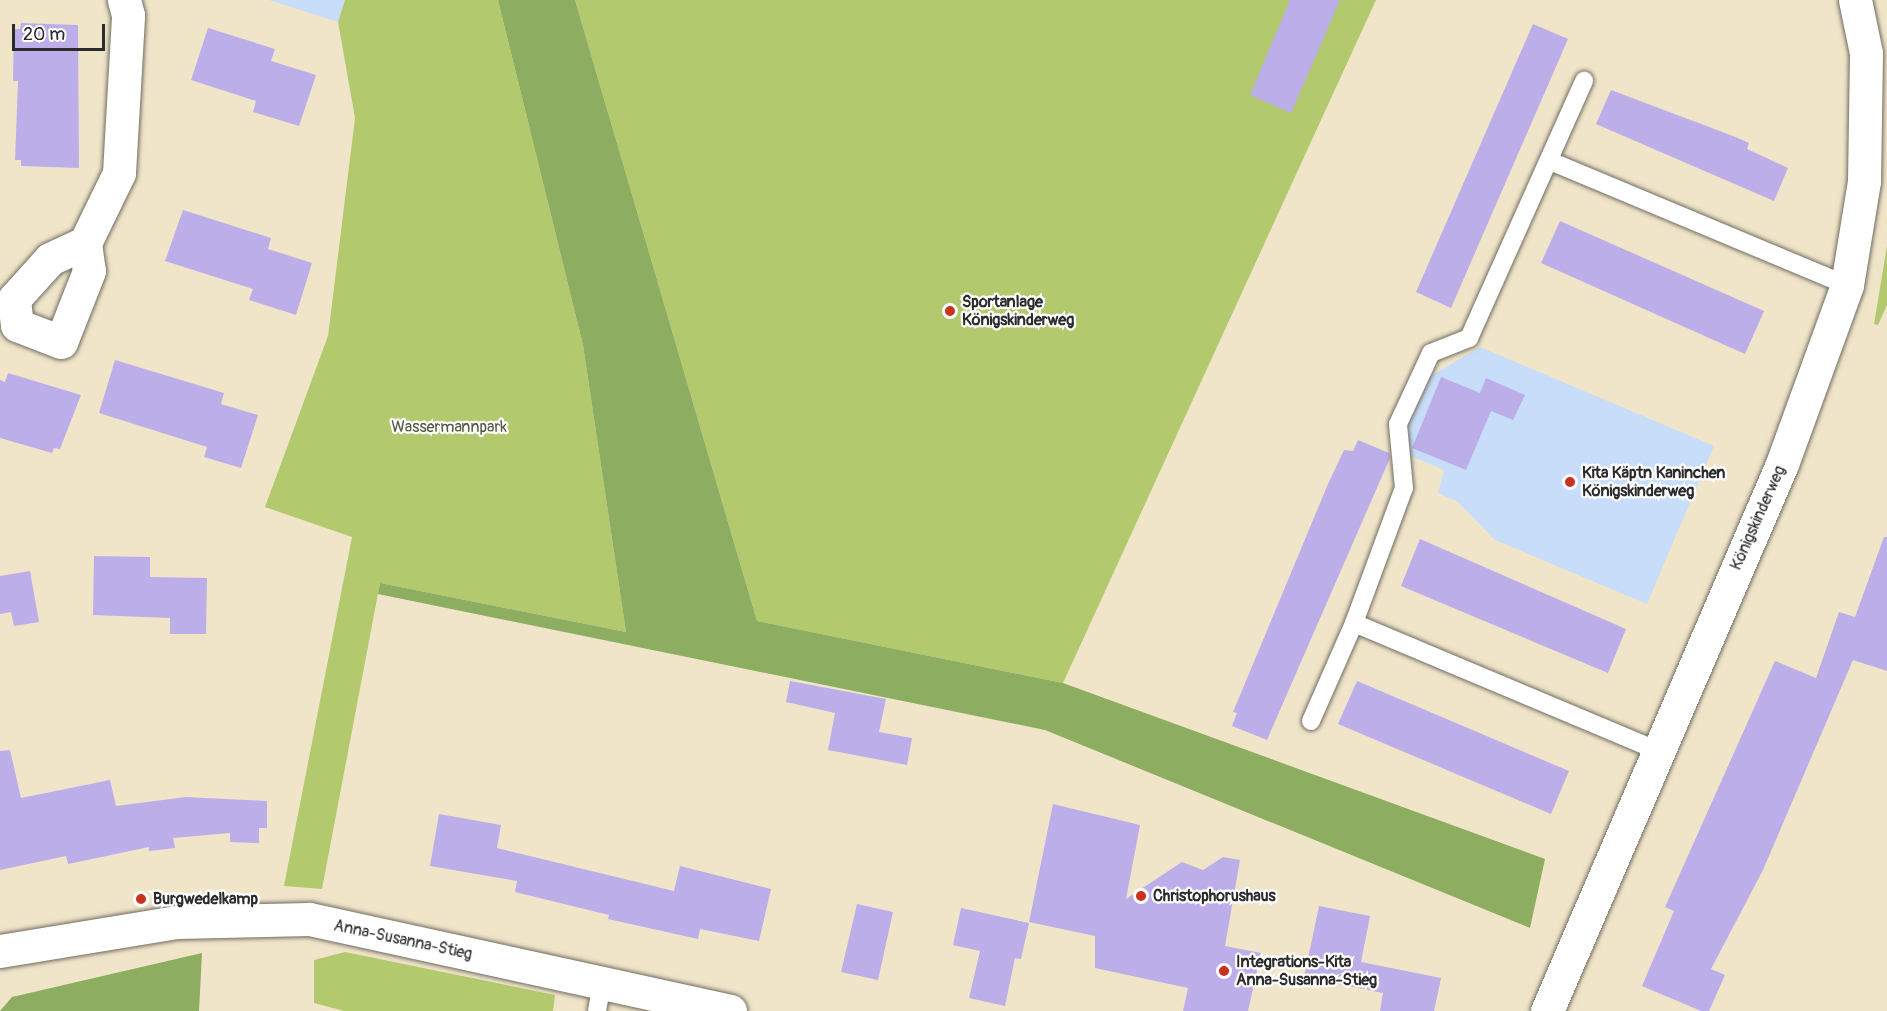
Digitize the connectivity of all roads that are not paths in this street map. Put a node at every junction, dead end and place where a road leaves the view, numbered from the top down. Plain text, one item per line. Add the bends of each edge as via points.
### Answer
1 (124, 0) edge
2 (1856, 0) edge
3 (1584, 81) dead end
4 (1550, 161) junction
5 (1876, 185) edge
6 (84, 243) dead end
7 (1847, 285) junction
8 (1354, 623) junction
9 (1311, 722) dead end
10 (1659, 751) junction
11 (72, 939) junction
12 (0, 951) edge
13 (0, 975) edge
14 (599, 997) edge
15 (730, 1011) edge
16 (1547, 1011) edge

1 - 6 street via 128,15 119,173
2 - 5 street, Königskinderweg via 1866,53
3 - 4 lane
4 - 7 lane
4 - 8 lane via 1469,338 1431,353 1398,424 1404,488
5 - 7 street, Königskinderweg
7 - 10 street, Königskinderweg via 1782,464
8 - 9 lane
8 - 10 lane
10 - 16 street, Königskinderweg
11 - 12 street, Anna-Susanna-Stieg
11 - 13 street, Anna-Susanna-Stieg
11 - 14 street, Anna-Susanna-Stieg via 213,919 309,919
14 - 15 street, Anna-Susanna-Stieg

